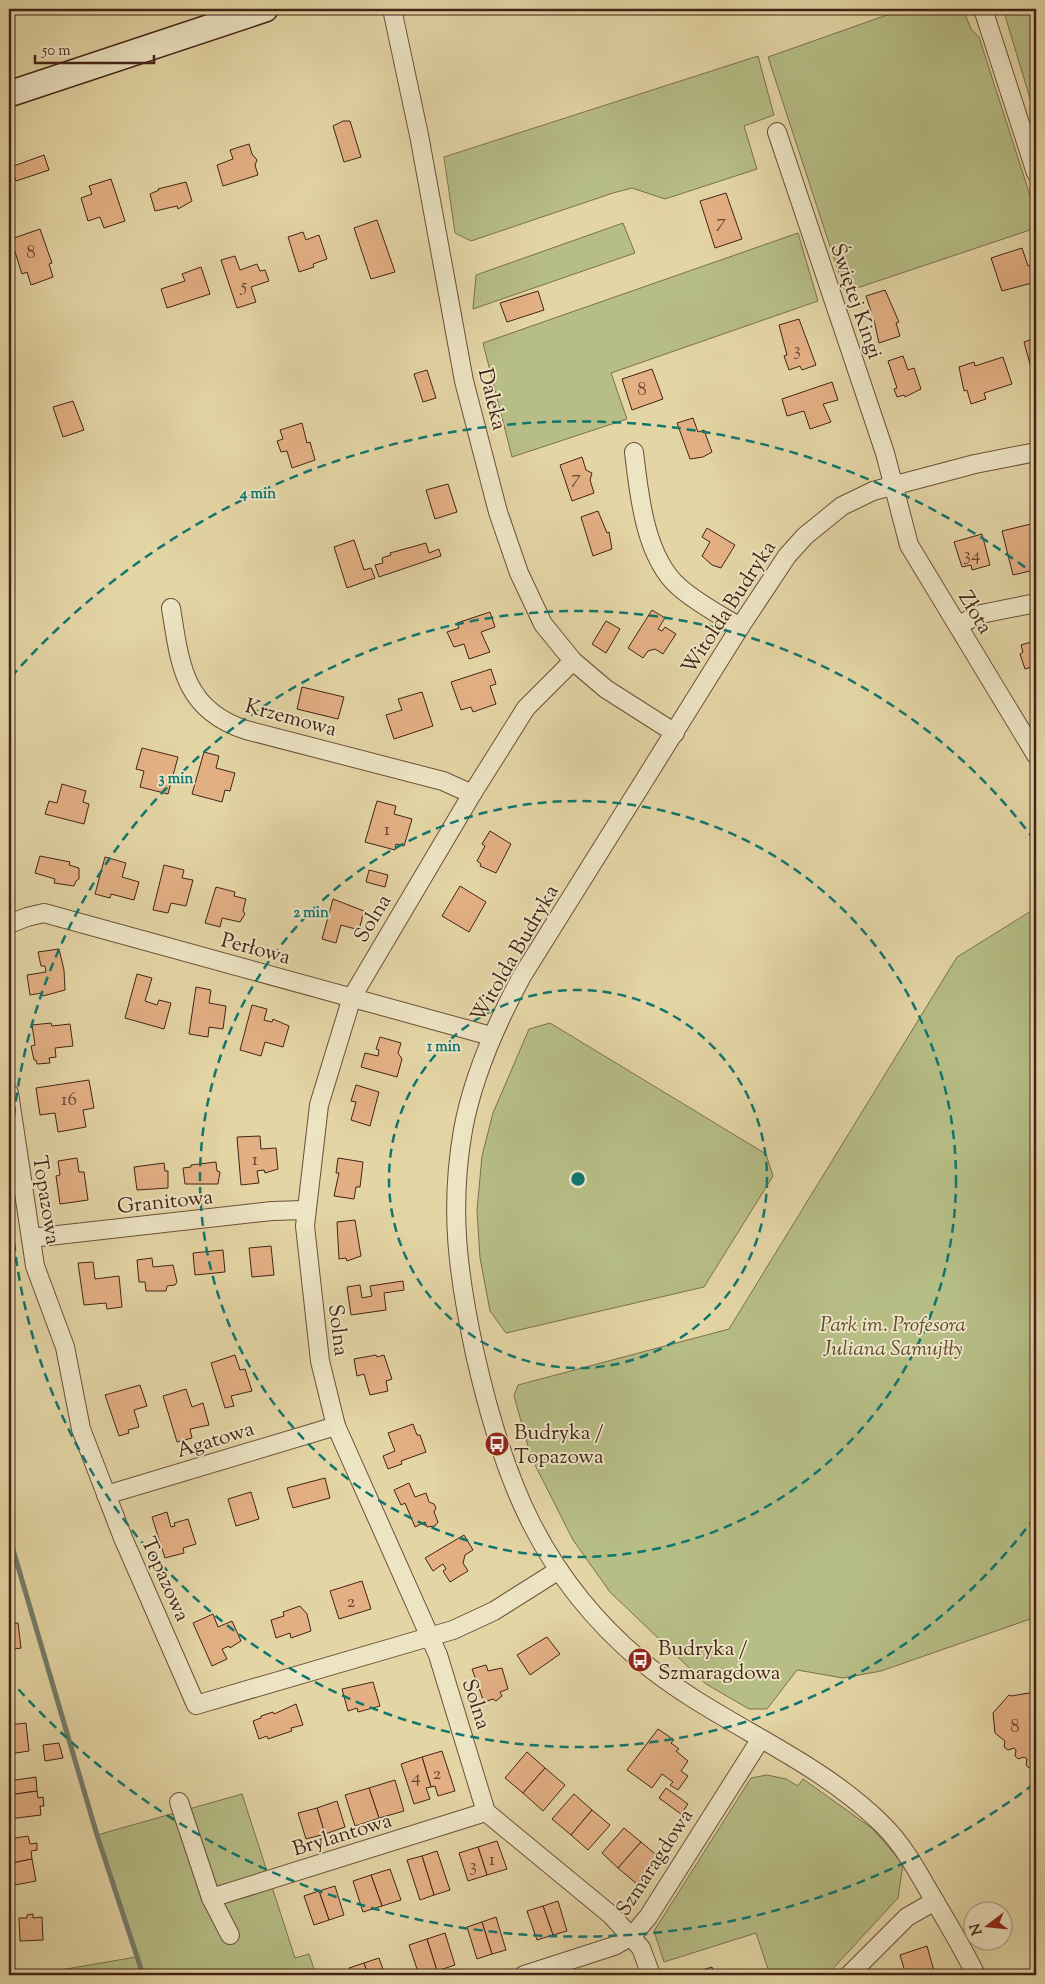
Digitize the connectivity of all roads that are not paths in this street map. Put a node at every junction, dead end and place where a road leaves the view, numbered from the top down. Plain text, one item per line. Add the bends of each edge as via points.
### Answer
1 (265, 9) edge
2 (392, 9) edge
3 (983, 9) edge
4 (9, 94) edge
5 (777, 132) dead end
6 (1036, 173) edge
7 (634, 452) dead end
8 (1036, 452) edge
9 (892, 486) junction
10 (1036, 603) edge
11 (171, 608) dead end
12 (958, 625) junction
13 (740, 627) junction
14 (573, 661) junction
15 (674, 732) junction
16 (1036, 755) edge
17 (472, 794) junction
18 (9, 924) edge
19 (352, 997) junction
20 (492, 1036) junction
21 (9, 1093) edge
22 (305, 1210) junction
23 (31, 1238) junction
24 (336, 1426) junction
25 (106, 1495) junction
26 (559, 1570) junction
27 (428, 1636) junction
28 (760, 1740) junction
29 (179, 1802) dead end
30 (486, 1812) junction
31 (211, 1898) junction
32 (935, 1901) junction
33 (230, 1935) dead end
34 (632, 1936) junction
35 (858, 1972) edge
36 (524, 1975) edge
37 (651, 1975) edge
38 (976, 1975) edge

1 - 4 main road
2 - 14 street, Daleka via 419,135 453,327 492,487 531,601
3 - 6 street
5 - 9 street, Świętej Kingi via 885,453
7 - 13 street via 640,503 664,570 680,588
8 - 9 street, Witolda Budryka
9 - 12 street, Złota via 909,545
9 - 13 street, Witolda Budryka via 842,506 805,536 787,556
10 - 12 street via 981,614
11 - 17 street, Krzemowa via 184,672 195,695 216,716 246,730 443,782
12 - 16 street, Złota
13 - 15 street, Witolda Budryka
14 - 15 street, Daleka via 606,689
14 - 17 street, Solna via 526,708
15 - 20 street, Witolda Budryka via 522,976
17 - 19 street, Solna
18 - 19 street, Perłowa via 44,913
19 - 20 street, Perłowa
19 - 22 street, Solna via 319,1104
20 - 26 street, Witolda Budryka via 470,1100 460,1150 456,1215 459,1276 497,1444 529,1521
21 - 23 street, Topazowa
22 - 23 street, Granitowa
22 - 24 street, Solna via 304,1226 320,1361
23 - 25 street, Topazowa via 35,1266 65,1347 81,1429
24 - 25 street, Agatowa
24 - 27 street, Solna
25 - 27 street, Topazowa via 196,1705
26 - 27 street, Topazowa via 494,1612 453,1630
26 - 28 street, Witolda Budryka via 600,1622 640,1660 686,1694
27 - 30 street, Solna via 438,1656
28 - 32 street, Witolda Budryka via 850,1797 881,1823 908,1855
28 - 34 street, Szmaragdowa
29 - 31 street
30 - 31 street, Brylantowa
30 - 34 street
31 - 33 street
32 - 35 street via 907,1917
32 - 38 street, Witolda Budryka
34 - 36 street, Szmaragdowa via 614,1946
34 - 37 street via 641,1948

